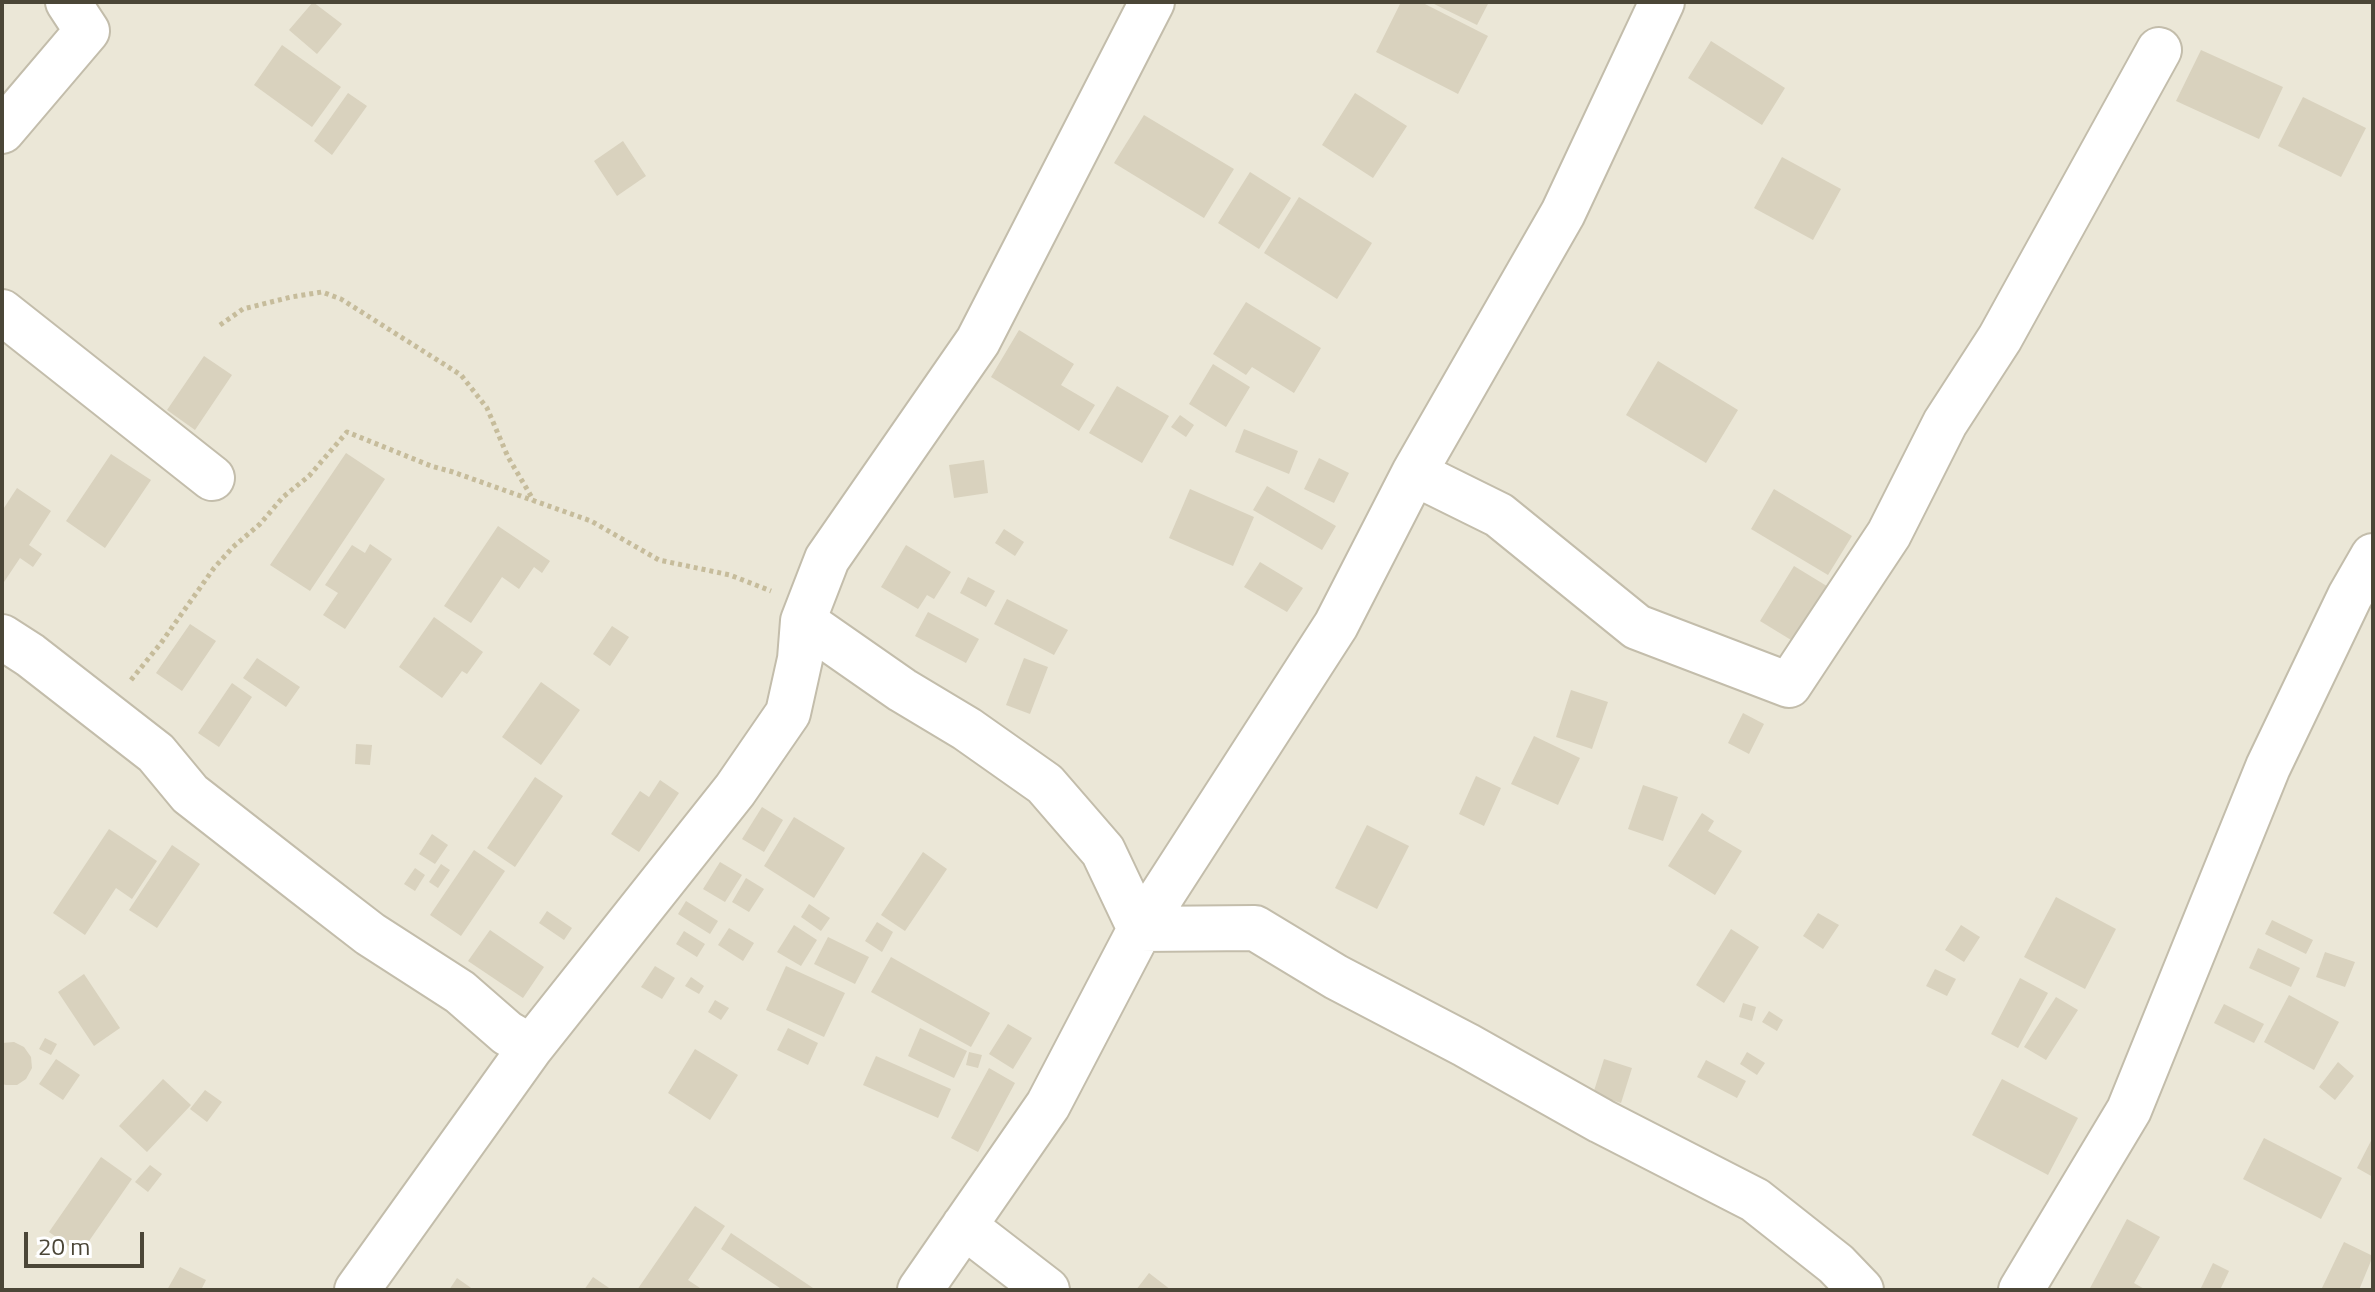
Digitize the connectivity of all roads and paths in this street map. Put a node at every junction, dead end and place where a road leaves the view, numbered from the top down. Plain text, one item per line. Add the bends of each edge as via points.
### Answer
1 (68, 2) edge
2 (1152, 2) edge
3 (1662, 2) edge
4 (2159, 50) dead end
5 (2, 131) edge
6 (2, 312) edge
7 (220, 325) dead end
8 (1414, 473) junction
9 (212, 478) dead end
10 (535, 502) junction
11 (2373, 556) edge
12 (803, 621) junction
13 (2, 637) edge
14 (128, 683) dead end
15 (1140, 929) junction
16 (531, 1047) junction
17 (964, 1226) junction
18 (357, 1290) edge
19 (920, 1290) edge
20 (1047, 1290) edge
21 (1861, 1290) edge
22 (2021, 1290) edge

1 - 5 street via 87,31
2 - 12 street via 978,341 827,559
3 - 8 street via 1563,213
4 - 8 street via 2000,338 1945,423 1889,534 1789,685 1637,627 1499,515
6 - 9 street
7 - 10 path via 243,309 291,297 322,292 341,299 461,375 487,408
8 - 15 street via 1336,625
10 - 12 path via 591,521 659,560 730,575 776,593
10 - 14 path via 347,432 214,568
11 - 22 street via 2268,767 2129,1110
12 - 15 street via 1045,784 1103,851
12 - 16 street via 788,713 735,790
13 - 16 street via 156,753 190,794 315,892
15 - 17 street via 1048,1105
15 - 21 street via 1255,928 1336,977 1755,1200
16 - 18 street
17 - 19 street
17 - 20 street

